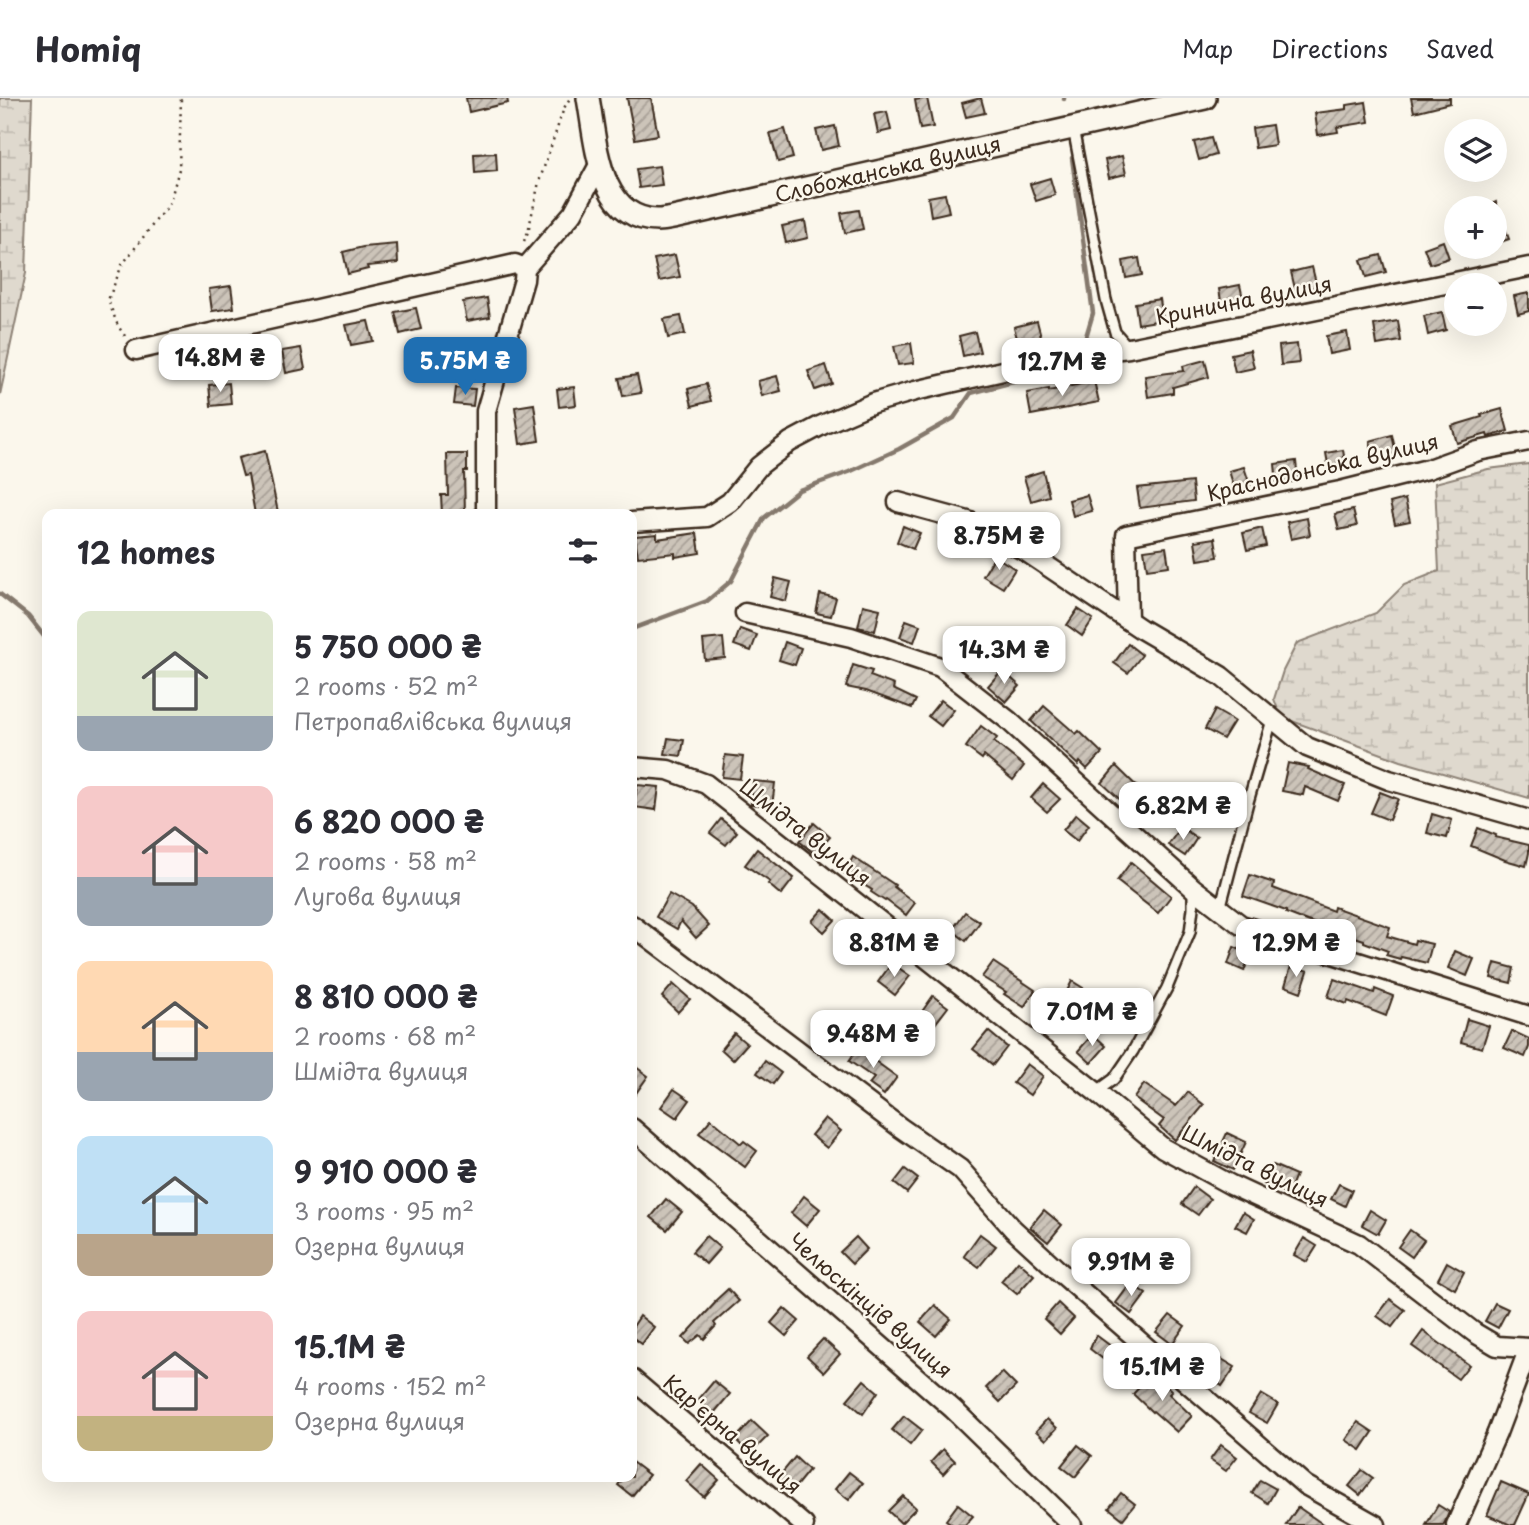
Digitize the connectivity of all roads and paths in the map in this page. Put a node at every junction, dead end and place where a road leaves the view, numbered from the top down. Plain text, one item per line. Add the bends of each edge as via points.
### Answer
1 (181, 98) edge
2 (570, 98) edge
3 (588, 98) edge
4 (1205, 98) edge
5 (1073, 128) junction
6 (600, 163) junction
7 (520, 266) junction
8 (1529, 267) edge
9 (1129, 348) junction
10 (135, 350) joint
11 (1529, 441) edge
12 (898, 502) dead end
13 (486, 509) edge
14 (637, 522) edge
15 (745, 613) dead end
16 (1128, 620) junction
17 (1272, 720) junction
18 (637, 768) edge
19 (1529, 820) edge
20 (1193, 888) junction
21 (1220, 910) junction
22 (637, 929) edge
23 (1529, 1016) edge
24 (1096, 1092) junction
25 (637, 1132) edge
26 (1529, 1348) edge
27 (637, 1383) edge
28 (804, 1525) edge
29 (1072, 1525) edge
30 (1377, 1525) edge
31 (1456, 1525) edge

1 - 10 path via 178,169 170,202 121,264 108,300 118,326
2 - 7 path via 539,182
3 - 6 street, Слобожанська вулиця
4 - 5 street, Слобожанська вулиця
5 - 6 street, Слобожанська вулиця via 656,220 633,215 616,202
5 - 9 lane via 1106,300 1115,332
6 - 7 street via 573,213
7 - 10 street
7 - 13 street via 524,280 486,411
8 - 9 street, Кринична вулиця
9 - 14 street, Кринична вулиця via 1077,354 873,403 790,442 759,466 730,502 707,517
11 - 16 street, Краснодонська вулиця via 1340,491 1126,535
12 - 16 street via 968,521 1025,551
15 - 20 street via 851,637 940,667 1008,720
16 - 17 street via 1221,676
17 - 19 street via 1307,747 1389,780
17 - 21 lane
18 - 24 street, Шмідта вулиця via 668,771 706,784
20 - 21 street
20 - 24 lane via 1190,932 1167,988 1114,1079
21 - 23 street via 1241,925
22 - 30 street via 960,1170 1042,1256 1305,1485
24 - 26 street, Шмідта вулиця via 1163,1148 1359,1244 1475,1333 1497,1346
25 - 29 street, Челюскінців вулиця via 953,1409
26 - 31 street
27 - 28 street, Кар'єрна вулиця

